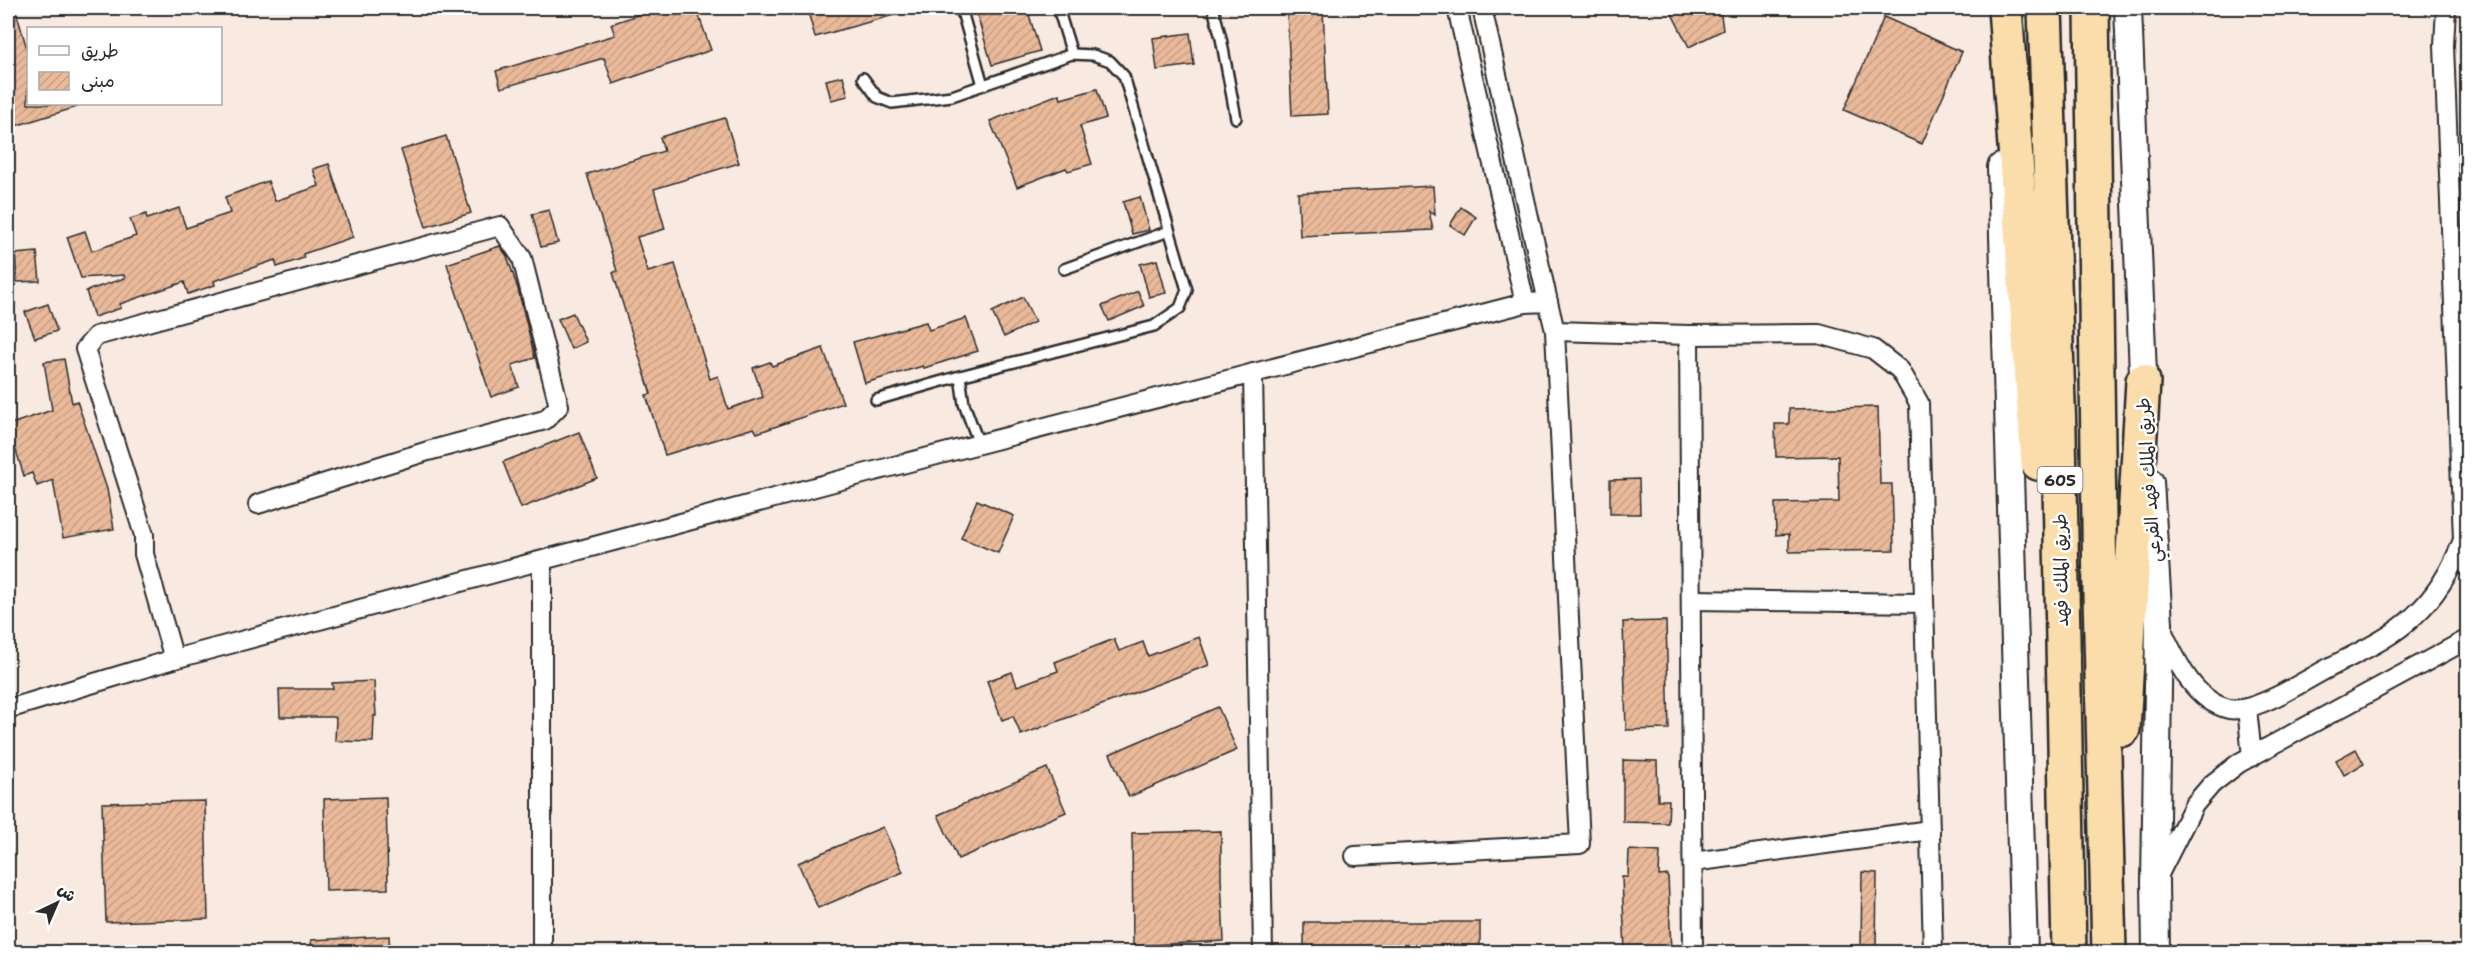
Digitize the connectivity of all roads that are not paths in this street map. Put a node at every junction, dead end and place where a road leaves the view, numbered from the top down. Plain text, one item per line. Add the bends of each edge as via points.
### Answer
1 (961, 8) edge
2 (1058, 8) edge
3 (1213, 8) edge
4 (1457, 8) edge
5 (1482, 8) edge
6 (1997, 8) edge
7 (2005, 8) edge
8 (2045, 8) edge
9 (2092, 8) edge
10 (2128, 8) edge
11 (2446, 8) edge
12 (1072, 54) junction
13 (863, 78) dead end
14 (982, 85) junction
15 (1236, 118) dead end
16 (1169, 231) junction
17 (1064, 269) dead end
18 (1548, 302) junction
19 (1525, 303) junction
20 (1555, 331) junction
21 (1689, 335) junction
22 (1253, 373) junction
23 (960, 376) junction
24 (2143, 381) junction
25 (876, 400) dead end
26 (979, 444) junction
27 (258, 504) dead end
28 (2463, 539) junction
29 (542, 562) junction
30 (2468, 567) edge
31 (1691, 600) junction
32 (1924, 603) junction
33 (2159, 623) junction
34 (2468, 639) edge
35 (174, 659) junction
36 (2247, 708) junction
37 (8, 709) edge
38 (2252, 757) junction
39 (1930, 830) junction
40 (1355, 856) dead end
41 (1693, 862) junction
42 (2155, 882) junction
43 (2067, 901) junction
44 (542, 952) edge
45 (1263, 952) edge
46 (1693, 952) edge
47 (1933, 952) edge
48 (2024, 952) edge
49 (2069, 952) edge
50 (2110, 952) edge
51 (2156, 952) edge

1 - 14 lane
2 - 12 lane
3 - 15 lane
4 - 19 street
5 - 18 street
6 - 48 main road
7 - 43 highway
8 - 43 highway, طريق الملك فهد / 605 via 2059,433
9 - 50 highway, 605 via 2100,595
10 - 24 main road, طريق الملك فهد الفرعي
11 - 28 street via 2444,45
12 - 14 lane
12 - 16 lane via 1110,61 1124,76
13 - 14 lane via 877,97 892,103 952,96
16 - 17 lane
16 - 23 lane via 1187,290 1180,308 1154,326
18 - 19 street
18 - 20 street
19 - 22 street
20 - 21 street
20 - 40 street via 1580,844
21 - 31 street
21 - 32 street via 1819,334 1873,349 1900,370 1919,403
22 - 26 street
22 - 45 street
23 - 25 lane
23 - 26 lane via 964,404
24 - 33 main road, طريق الملك فهد الفرعي
24 - 50 highway
26 - 29 street
27 - 35 street via 428,451 545,420 559,406 522,258 500,226 96,336 85,349 144,535 144,554
28 - 30 street
28 - 36 street via 2454,565 2436,593 2394,633
29 - 35 street
29 - 44 street
31 - 32 street
31 - 41 street
32 - 39 street
33 - 36 street via 2178,663 2211,702 2230,710
33 - 42 main road, طريق الملك فهد الفرعي
34 - 38 street
35 - 37 street
36 - 38 street
38 - 42 street via 2212,784 2194,805
39 - 41 street
39 - 47 street
41 - 46 street
42 - 51 main road, طريق الملك فهد الفرعي
43 - 49 highway, طريق الملك فهد / 605

